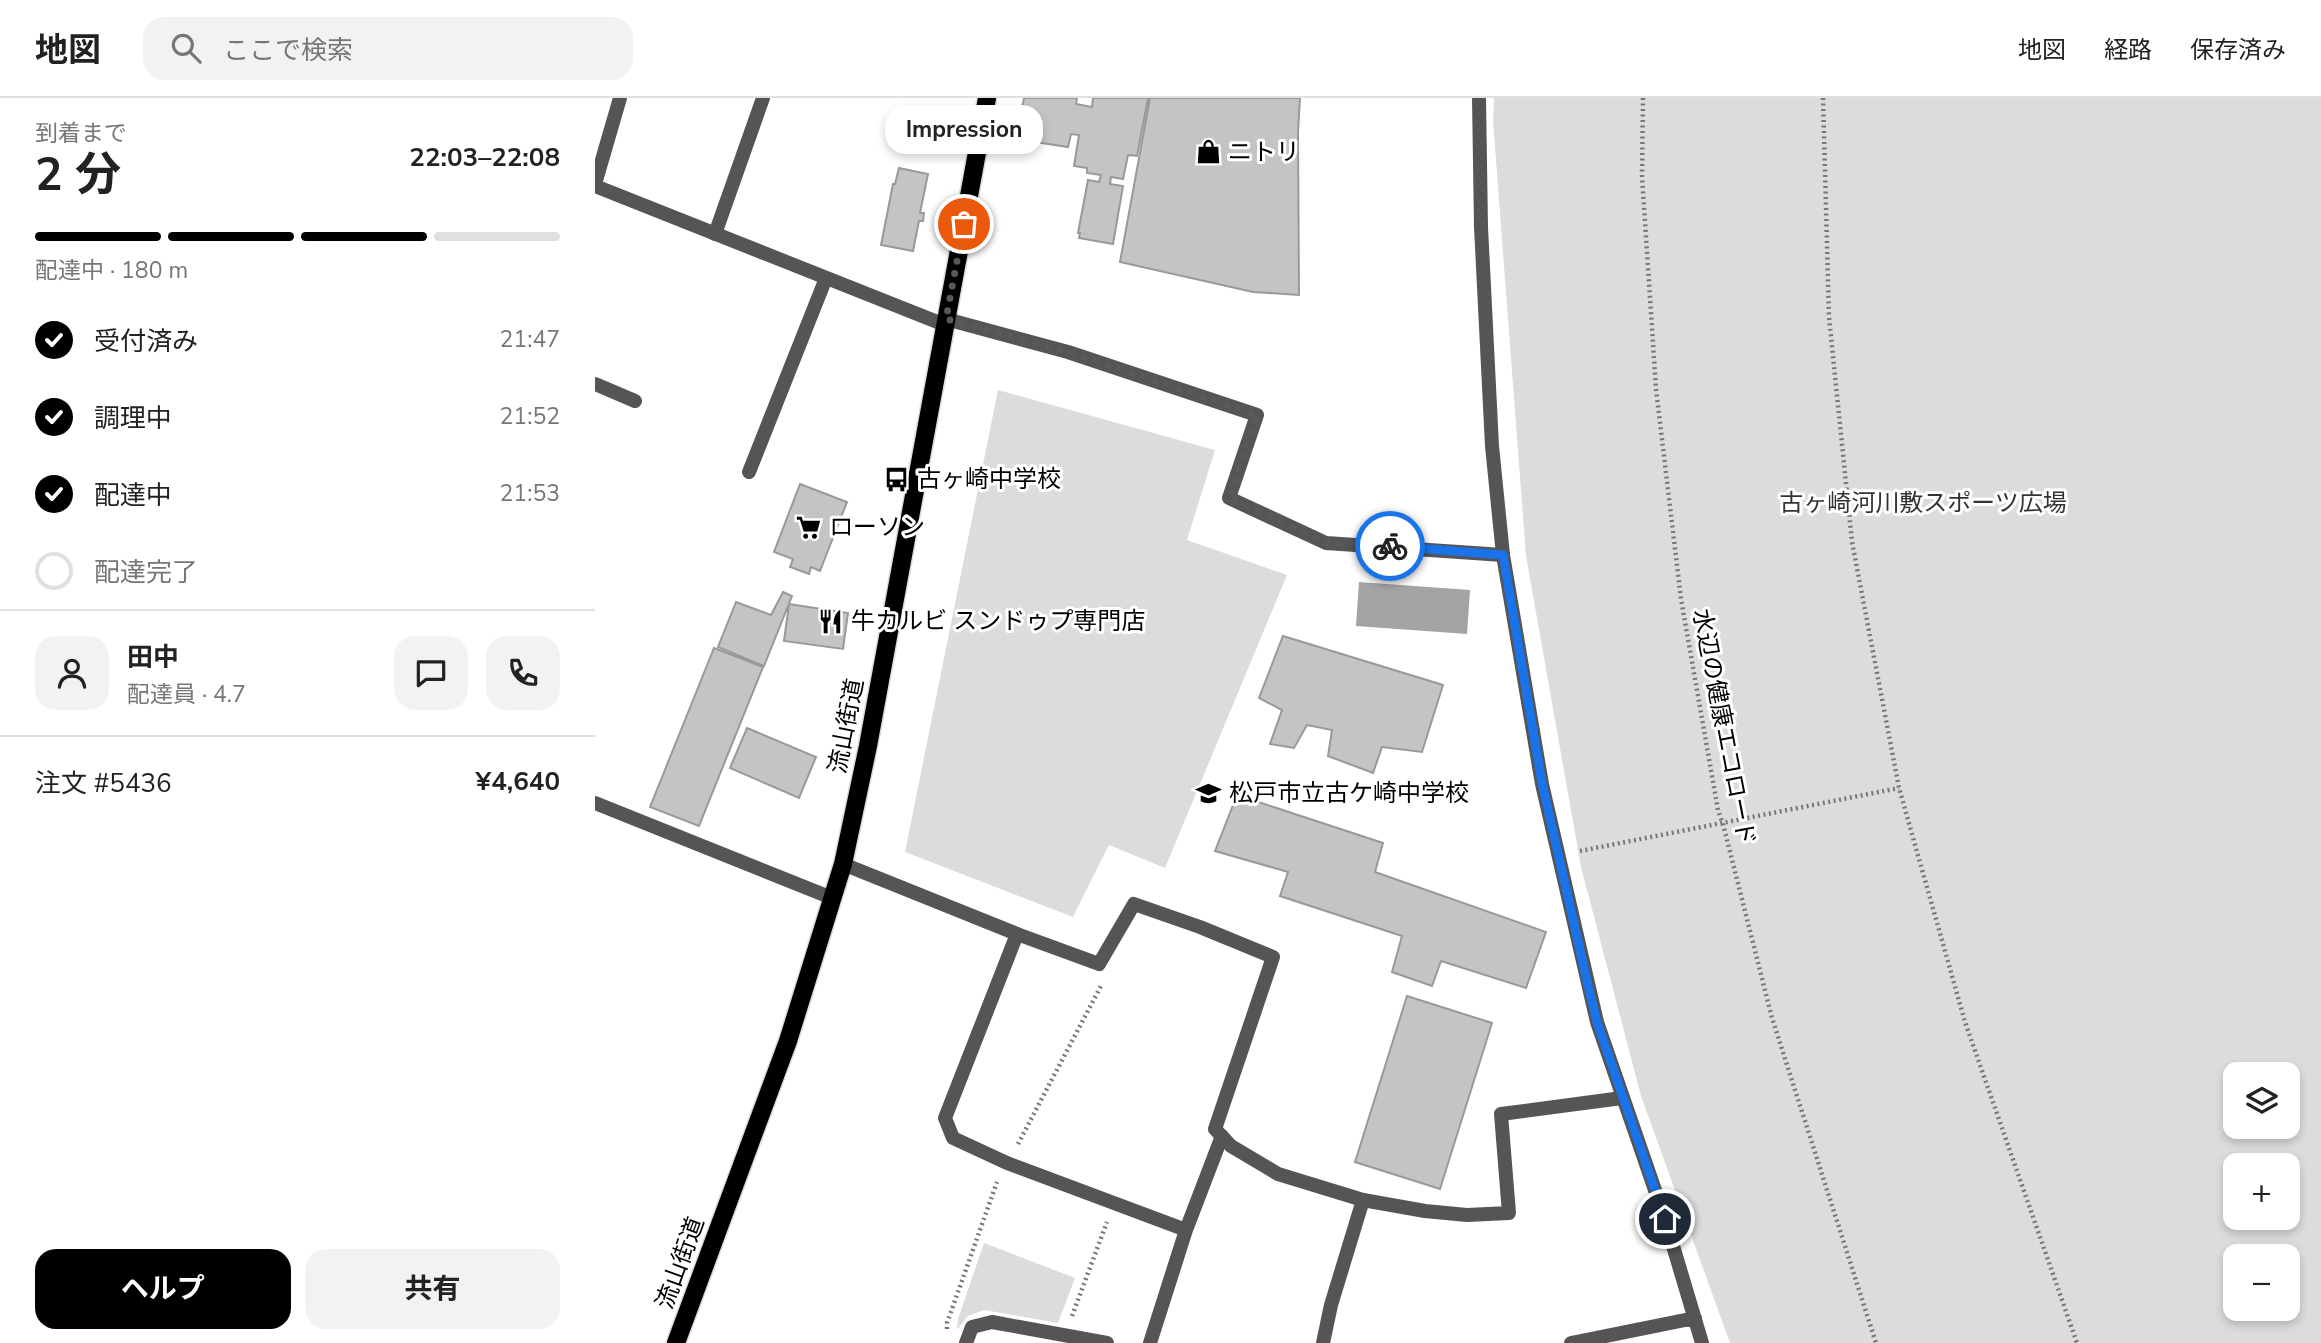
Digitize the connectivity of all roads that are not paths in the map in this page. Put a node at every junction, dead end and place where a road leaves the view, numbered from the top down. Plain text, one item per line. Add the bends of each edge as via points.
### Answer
1 (620, 98) edge
2 (763, 98) edge
3 (987, 98) edge
4 (1479, 98) edge
5 (595, 185) edge
6 (715, 234) junction
7 (826, 278) junction
8 (945, 322) junction
9 (595, 384) edge
10 (635, 401) dead end
11 (749, 472) dead end
12 (1503, 555) junction
13 (595, 803) edge
14 (843, 864) junction
15 (832, 898) junction
16 (1017, 934) junction
17 (1622, 1098) junction
18 (1222, 1136) junction
19 (1363, 1200) junction
20 (1186, 1230) junction
21 (1695, 1318) junction
22 (676, 1343) edge
23 (966, 1343) edge
24 (1107, 1343) edge
25 (1150, 1343) edge
26 (1323, 1343) edge
27 (1571, 1343) edge
28 (1702, 1343) edge

1 - 5 street
2 - 6 street
3 - 8 main road, 流山街道
4 - 12 street via 1486,338
5 - 6 street
6 - 7 street
7 - 8 street
7 - 11 street
8 - 12 street via 1068,352 1257,415 1229,498 1326,543
8 - 14 main road, 流山街道
9 - 10 street
12 - 17 street via 1563,879 1597,1022
13 - 15 street
14 - 15 main road, 流山街道
14 - 16 street
15 - 22 main road, 流山街道 via 788,1041
16 - 18 street via 1099,964 1134,904 1273,957 1215,1129
16 - 20 street via 945,1118 953,1138
17 - 19 street via 1501,1114 1509,1213 1457,1214
17 - 21 street
18 - 19 street via 1278,1174
18 - 20 street
19 - 26 street
20 - 25 street
21 - 27 street
21 - 28 street
23 - 24 street via 972,1327 992,1322

